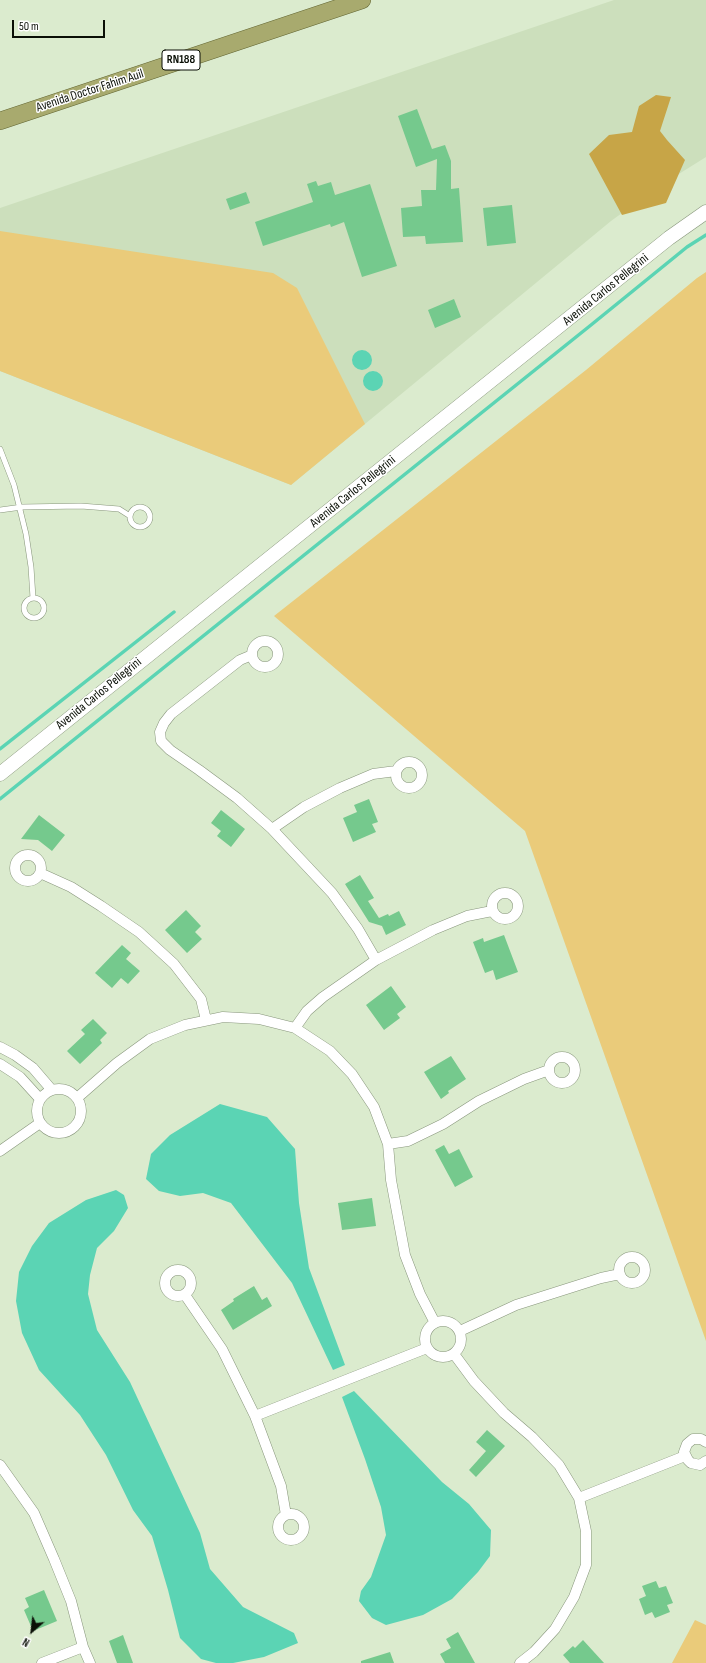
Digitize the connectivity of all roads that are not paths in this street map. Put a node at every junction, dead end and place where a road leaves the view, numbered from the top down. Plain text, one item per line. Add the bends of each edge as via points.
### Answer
1 (362, 0) edge
2 (0, 121) edge
3 (706, 212) edge
4 (0, 449) edge
5 (19, 507) junction
6 (0, 510) edge
7 (130, 516) junction
8 (33, 598) junction
9 (252, 655) dead end
10 (396, 771) dead end
11 (0, 774) edge
12 (272, 829) junction
13 (40, 873) dead end
14 (492, 911) dead end
15 (376, 960) junction
16 (206, 1020) junction
17 (296, 1028) junction
18 (0, 1047) edge
19 (0, 1064) edge
20 (549, 1070) dead end
21 (51, 1090) junction
22 (40, 1098) junction
23 (77, 1098) junction
24 (40, 1122) junction
25 (388, 1144) junction
26 (0, 1151) edge
27 (620, 1274) dead end
28 (185, 1295) dead end
29 (435, 1323) junction
30 (460, 1331) junction
31 (427, 1348) junction
32 (454, 1354) junction
33 (256, 1416) junction
34 (706, 1442) edge
35 (685, 1456) junction
36 (706, 1461) edge
37 (0, 1465) edge
38 (579, 1498) junction
39 (286, 1515) dead end
40 (83, 1647) junction
41 (42, 1663) edge
42 (90, 1663) edge
43 (520, 1663) edge

1 - 2 highway, Avenida Doctor Fahim Auil / RN188
3 - 11 main road, Avenida Carlos Pellegrini via 670,238
4 - 5 lane via 14,485
5 - 6 lane
5 - 7 lane via 119,509
5 - 8 lane via 31,567
7 - 7 lane via 136,527 146,526 150,520 149,511 142,507 133,510
8 - 8 lane via 26,601 23,607 27,616 33,619 40,617 44,608 39,599
9 - 12 street via 240,660 171,714 160,732 161,741 237,798
10 - 12 street via 373,774 340,788 304,807
12 - 15 street via 332,893 358,928
13 - 16 street via 71,887 139,932 174,964 201,999
14 - 15 street via 467,916 433,930
15 - 17 street via 323,997 307,1012
16 - 17 street via 223,1017 259,1019
16 - 23 street via 185,1024 150,1039 117,1063
17 - 25 street via 330,1052 352,1074 374,1107
18 - 21 street via 33,1068
19 - 22 street via 20,1077
20 - 25 street via 479,1101 443,1124 408,1141
21 - 22 street
21 - 23 street via 66,1089
22 - 24 street via 36,1113
23 - 24 street via 81,1104 80,1119 70,1130 63,1133 48,1131
24 - 26 street
25 - 29 street via 391,1180 405,1255 420,1294
27 - 30 street via 516,1305
28 - 33 street via 222,1349
29 - 30 street via 446,1321
29 - 31 street via 430,1326 425,1336
30 - 32 street via 461,1343
31 - 32 street via 431,1353 442,1357
31 - 33 street
32 - 38 street via 474,1381 504,1413 559,1465
33 - 39 street via 281,1486
34 - 35 street via 697,1439 689,1441 685,1448
35 - 36 street via 695,1465
35 - 38 street
37 - 40 street via 34,1513 71,1601
38 - 43 street via 586,1531 586,1565 574,1596 555,1630
40 - 41 street
40 - 42 street

